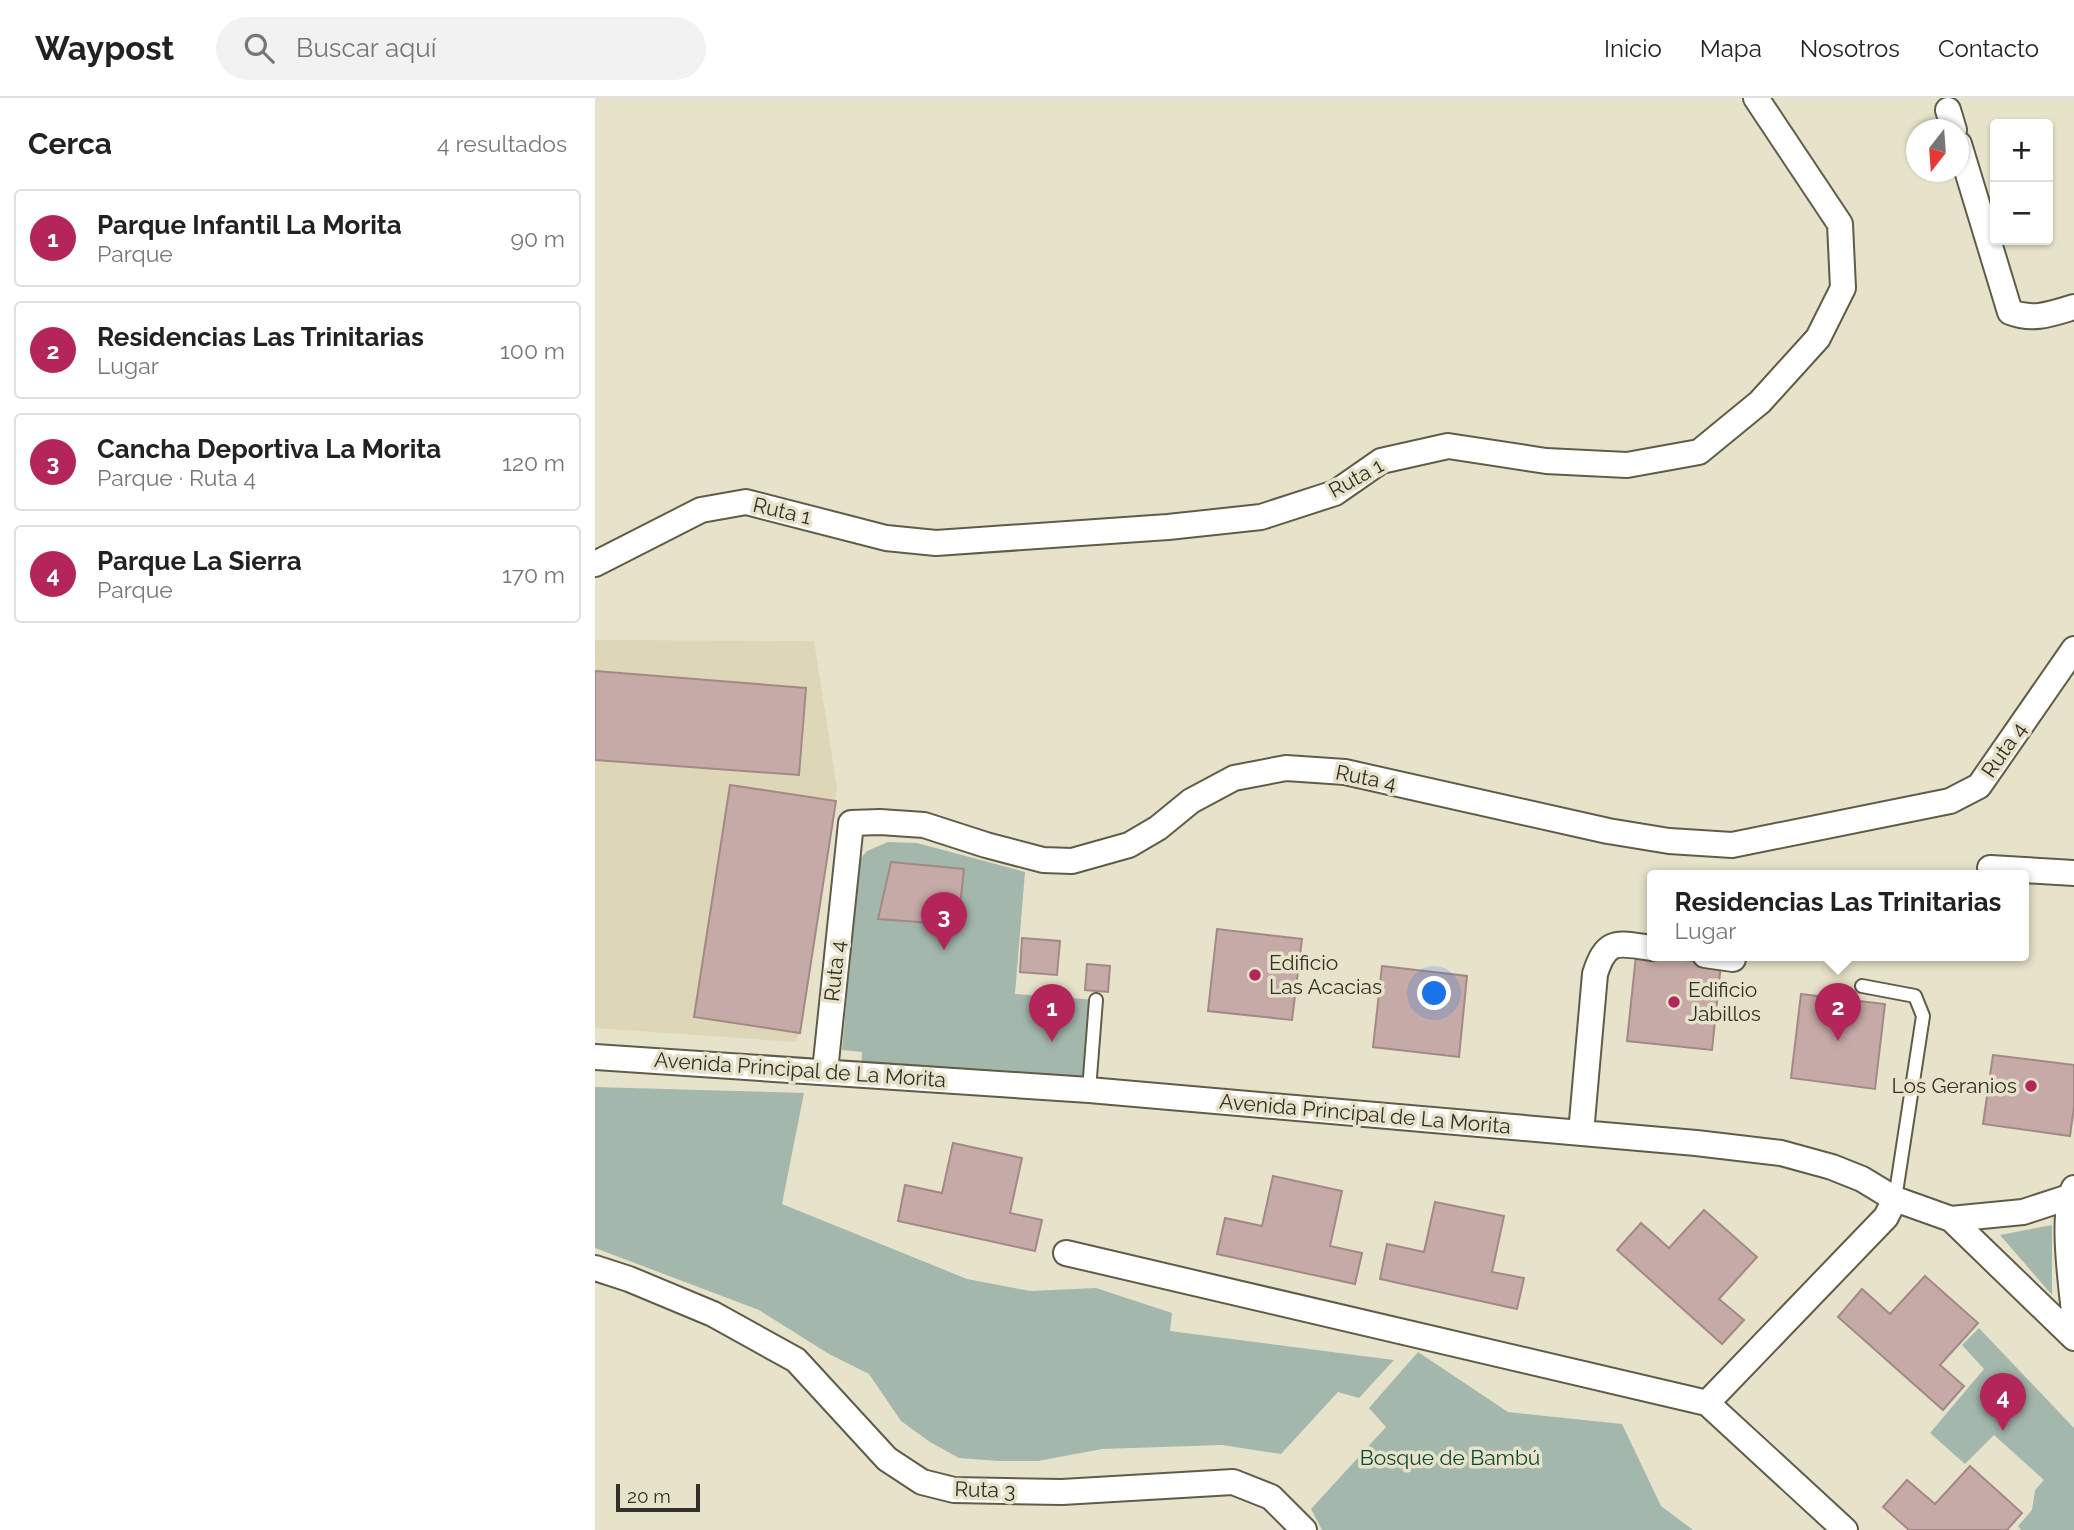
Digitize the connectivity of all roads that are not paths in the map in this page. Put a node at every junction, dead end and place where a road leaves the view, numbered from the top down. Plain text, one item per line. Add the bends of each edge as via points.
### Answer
1 (1756, 98) edge
2 (1969, 180) edge
3 (2074, 307) edge
4 (595, 564) edge
5 (2074, 649) edge
6 (1990, 868) dead end
7 (2024, 870) edge
8 (2029, 870) edge
9 (2074, 873) edge
10 (1647, 947) edge
11 (1862, 986) dead end
12 (1096, 1000) dead end
13 (595, 1057) edge
14 (825, 1071) junction
15 (1089, 1090) junction
16 (1581, 1133) junction
17 (2071, 1192) edge
18 (1895, 1199) junction
19 (1951, 1219) junction
20 (1066, 1253) dead end
21 (595, 1268) edge
22 (2074, 1312) edge
23 (2074, 1338) edge
24 (1707, 1403) junction
25 (1304, 1530) edge
26 (1845, 1530) edge

1 - 4 street, Ruta 1 via 1840,224 1843,288 1818,338 1760,402 1699,452 1627,465 1546,461 1448,446 1381,461 1335,494 1261,517 936,544 886,538 746,502 701,510
2 - 3 street via 2010,312 2043,316
5 - 14 street, Ruta 4 via 1979,786 1950,801 1732,845 1608,831 1345,772 1286,768 1234,778 1191,801 1129,845 1072,861 1043,860 924,825 851,823
6 - 7 street
8 - 9 street
10 - 16 street via 1612,946 1600,959
11 - 18 lane via 1915,996 1923,1016
12 - 15 lane
13 - 14 street, Avenida Principal de La Morita
14 - 15 street, Avenida Principal de La Morita
15 - 16 street, Avenida Principal de La Morita
16 - 18 street, Avenida Principal de La Morita via 1781,1153 1862,1178
17 - 19 street via 2023,1212
17 - 22 street
18 - 19 street, Avenida Principal de La Morita
18 - 24 street via 1886,1217
19 - 23 street, Avenida Principal de La Morita
20 - 24 street
21 - 25 street, Ruta 3 via 713,1314 796,1360 887,1459 922,1482 954,1490 1062,1492 1233,1482 1271,1497
24 - 26 street

